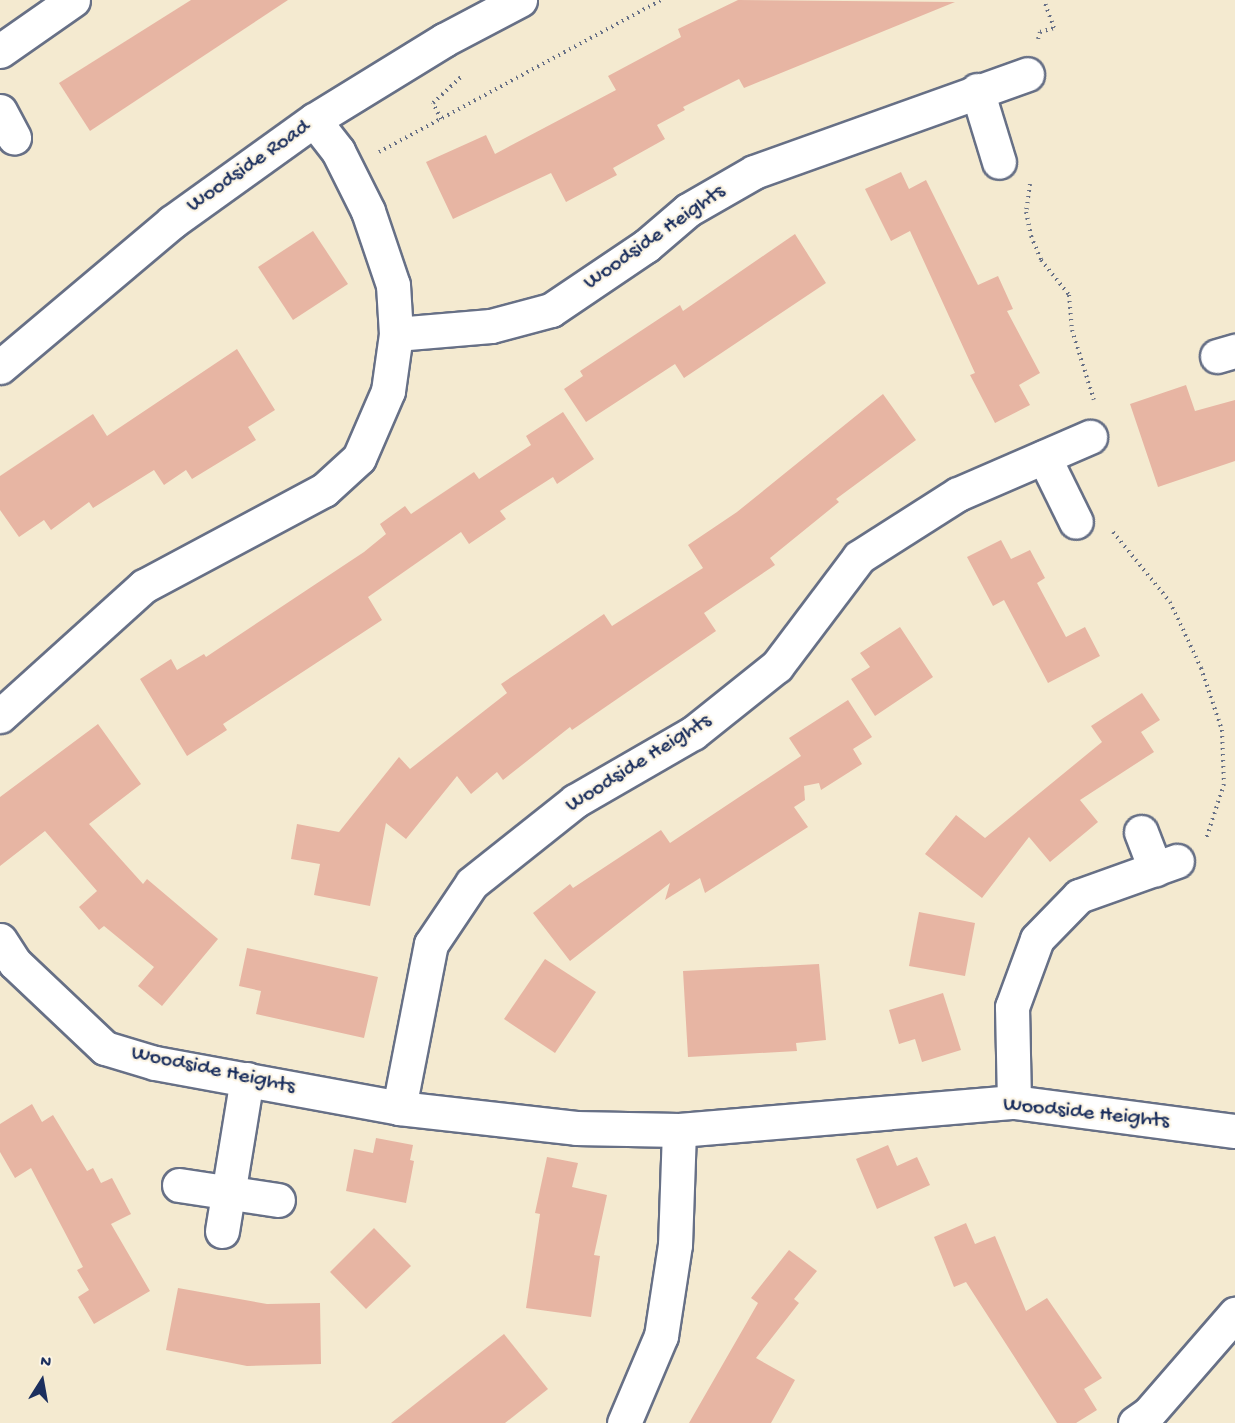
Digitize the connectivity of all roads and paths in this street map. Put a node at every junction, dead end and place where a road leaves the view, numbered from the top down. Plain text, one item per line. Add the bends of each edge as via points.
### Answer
1 (73, 0) edge
2 (520, 0) edge
3 (661, 0) edge
4 (1044, 0) edge
5 (1054, 28) dead end
6 (0, 51) edge
7 (1027, 74) dead end
8 (977, 90) junction
9 (314, 120) junction
10 (999, 162) dead end
11 (347, 170) junction
12 (1031, 236) dead end
13 (396, 334) junction
14 (0, 367) edge
15 (1090, 437) joint
16 (1044, 456) junction
17 (1076, 522) joint
18 (0, 716) edge
19 (1141, 832) dead end
20 (1166, 865) junction
21 (0, 940) edge
22 (247, 1079) junction
23 (1014, 1102) junction
24 (399, 1107) junction
25 (679, 1130) junction
26 (1235, 1131) edge
27 (179, 1185) dead end
28 (228, 1192) junction
29 (278, 1200) dead end
30 (222, 1231) dead end
31 (1235, 1314) edge
32 (624, 1423) edge
33 (1135, 1423) edge

1 - 6 street
2 - 9 street, Woodside Road via 444,40
3 - 11 path
4 - 5 path
7 - 8 street, Woodside Heights
8 - 10 street
8 - 13 street, Woodside Heights via 754,172 688,210 646,246 551,310 491,326
9 - 11 street
9 - 14 street, Woodside Road via 172,222
11 - 13 street via 368,211 393,285
12 - 15 path via 1041,260 1069,295 1072,330 1094,398
13 - 18 street via 388,391 359,458 324,490 144,586
15 - 16 street, Woodside Heights
16 - 17 street
16 - 24 street, Woodside Heights via 958,494 859,557 777,666 693,734 575,801 472,883 431,944
17 - 20 path via 1108,525 1170,602 1201,668 1222,730 1224,784 1210,835
19 - 20 street
20 - 23 street via 1079,896 1037,939 1012,1007
21 - 22 street, Woodside Heights via 15,963 105,1048 155,1063
22 - 24 street, Woodside Heights
22 - 28 street
23 - 25 street, Woodside Heights
23 - 26 street, Woodside Heights
24 - 25 street, Woodside Heights via 576,1128
25 - 32 street via 675,1245 661,1336
27 - 28 street
28 - 29 street
28 - 30 street
31 - 33 street via 1148,1414

